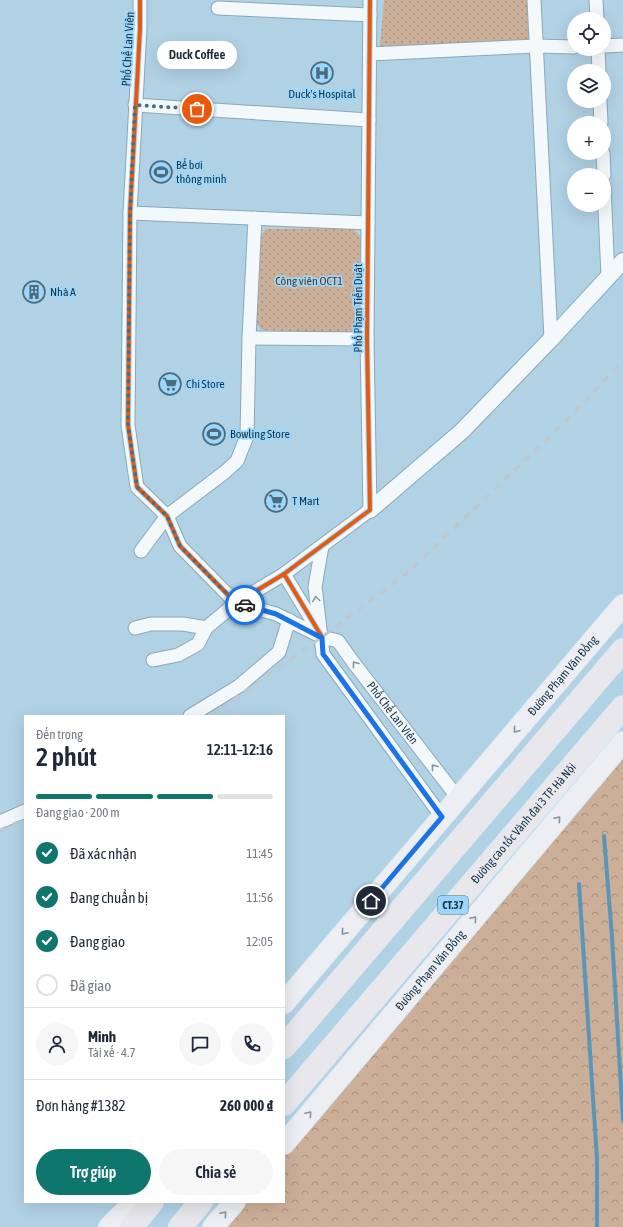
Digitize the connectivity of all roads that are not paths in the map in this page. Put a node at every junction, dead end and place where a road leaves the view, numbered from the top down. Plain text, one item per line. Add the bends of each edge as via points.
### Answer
1 (140, 0) edge
2 (370, 0) edge
3 (534, 0) edge
4 (596, 0) edge
5 (218, 8) dead end
6 (597, 12) edge
7 (370, 16) junction
8 (623, 45) edge
9 (536, 46) junction
10 (611, 46) edge
11 (567, 47) edge
12 (370, 54) junction
13 (135, 105) junction
14 (369, 120) junction
15 (605, 212) edge
16 (130, 214) junction
17 (255, 218) junction
18 (368, 223) junction
19 (623, 260) edge
20 (608, 277) junction
21 (249, 338) junction
22 (367, 339) junction
23 (551, 339) junction
24 (370, 510) junction
25 (167, 516) junction
26 (322, 546) junction
27 (141, 551) dead end
28 (284, 574) junction
29 (236, 603) junction
30 (623, 604) edge
31 (289, 620) junction
32 (135, 628) dead end
33 (206, 628) junction
34 (322, 638) junction
35 (623, 641) edge
36 (623, 650) edge
37 (153, 660) dead end
38 (623, 708) edge
39 (192, 715) edge
40 (623, 742) edge
41 (458, 798) junction
42 (24, 811) edge
43 (442, 817) junction
44 (0, 822) edge
45 (285, 1002) edge
46 (285, 1038) edge
47 (285, 1046) edge
48 (285, 1103) edge
49 (285, 1108) edge
50 (285, 1143) edge
51 (150, 1203) edge
52 (200, 1203) edge
53 (205, 1203) edge
54 (233, 1203) edge
55 (126, 1214) edge
56 (180, 1227) edge
57 (186, 1227) edge
58 (213, 1227) edge

1 - 13 street, Phố Chế Lan Viên
2 - 7 street, Phố Phạm Tiến Duật
3 - 9 street
4 - 6 street
5 - 7 street
7 - 12 street, Phố Phạm Tiến Duật
8 - 10 street
9 - 11 street
9 - 12 street
9 - 23 street
12 - 14 street, Phố Phạm Tiến Duật
13 - 14 street
13 - 16 street, Phố Chế Lan Viên
14 - 18 street, Phố Phạm Tiến Duật
15 - 20 street
16 - 17 street
16 - 25 street, Phố Chế Lan Viên via 128,425 137,487
17 - 18 street
17 - 21 street
18 - 22 street, Phố Phạm Tiến Duật
19 - 20 street
20 - 23 street
21 - 22 street
21 - 25 street via 247,436 237,461
22 - 24 street, Phố Phạm Tiến Duật
23 - 24 street via 462,431
24 - 26 street
25 - 27 street
25 - 29 street, Phố Chế Lan Viên via 180,546
26 - 28 street
34 -> 26 street via 315,588
28 - 29 street
28 - 34 street, Phố Chế Lan Viên
29 - 31 street
29 - 33 street
30 -> 41 main road, Đường Phạm Văn Đồng
31 - 34 street
31 - 39 street via 279,652 239,686
32 - 33 street via 151,624 182,624
33 - 37 street via 198,644 178,655
41 -> 34 street, Phố Chế Lan Viên via 338,641
34 - 43 street, Phố Chế Lan Viên via 323,654
35 - 46 main road, Đường Phạm Văn Đồng
36 - 47 highway
38 - 48 highway, Đường cao tốc Vành đai 3 TP. Hà Nội / CT.37
38 - 49 main road, Đường Phạm Văn Đồng
50 -> 40 main road, Đường Phạm Văn Đồng
41 - 43 main road, Đường Phạm Văn Đồng
42 - 44 street
43 -> 45 main road, Đường Phạm Văn Đồng
51 - 55 highway
52 - 56 highway
53 - 57 main road
58 -> 54 main road

